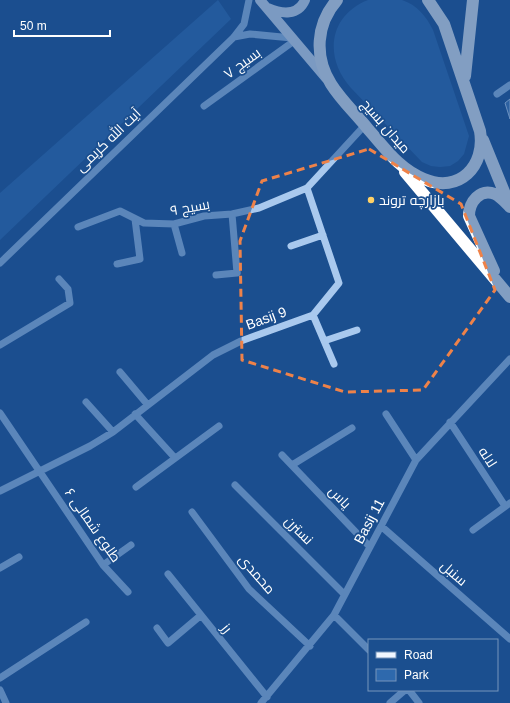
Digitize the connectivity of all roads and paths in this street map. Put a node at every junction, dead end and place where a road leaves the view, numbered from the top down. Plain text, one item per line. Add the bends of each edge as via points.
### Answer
1 (249, 0) edge
2 (305, 0) edge
3 (337, 0) edge
4 (428, 0) edge
5 (473, 0) edge
6 (263, 4) edge
7 (234, 37) junction
8 (293, 39) junction
9 (331, 85) junction
10 (510, 85) edge
11 (466, 89) junction
12 (497, 94) dead end
13 (204, 106) dead end
14 (365, 125) junction
15 (480, 131) junction
16 (399, 165) junction
17 (307, 188) junction
18 (510, 207) edge
19 (232, 214) junction
20 (135, 219) junction
21 (174, 224) junction
22 (78, 227) dead end
23 (323, 235) junction
24 (291, 246) dead end
25 (182, 252) dead end
26 (0, 263) edge
27 (117, 264) dead end
28 (216, 275) dead end
29 (59, 279) dead end
30 (507, 294) edge
31 (313, 315) junction
32 (357, 330) dead end
33 (324, 341) junction
34 (0, 345) edge
35 (510, 359) edge
36 (334, 364) dead end
37 (120, 372) dead end
38 (86, 402) dead end
39 (147, 404) junction
40 (0, 413) edge
41 (135, 414) junction
42 (386, 414) dead end
43 (450, 422) junction
44 (219, 426) dead end
45 (352, 428) dead end
46 (113, 432) junction
47 (282, 455) dead end
48 (175, 458) junction
49 (416, 460) junction
50 (292, 465) junction
51 (40, 471) junction
52 (235, 485) dead end
53 (136, 487) dead end
54 (0, 491) edge
55 (508, 504) edge
56 (192, 512) dead end
57 (381, 526) junction
58 (473, 530) dead end
59 (131, 545) dead end
60 (370, 547) junction
61 (18, 557) dead end
62 (104, 565) junction
63 (0, 568) edge
64 (168, 574) dead end
65 (128, 592) dead end
66 (344, 594) junction
67 (334, 615) junction
68 (200, 616) junction
69 (86, 622) dead end
70 (157, 628) dead end
71 (510, 639) edge
72 (310, 646) junction
73 (368, 649) edge
74 (0, 678) edge
75 (0, 690) edge
76 (404, 691) edge
77 (410, 691) edge
78 (267, 697) junction
79 (6, 703) edge
80 (261, 703) edge
81 (390, 703) edge
82 (419, 703) edge

1 - 7 street, آیت الله کریمی via 244,24
2 - 6 main road via 301,8 290,13 280,12
3 - 9 highway, میدان بسیج via 323,22 319,38 319,53
4 - 11 highway, میدان بسیج via 444,24
5 - 11 highway via 465,65
6 - 8 main road
7 - 8 street via 250,34
7 - 26 street, آیت الله کریمی
8 - 9 main road
8 - 13 street, بسیج ۷
9 - 14 highway, میدان بسیج
10 - 12 street
11 - 15 highway, میدان بسیج
14 - 16 highway, میدان بسیج
14 - 17 street
15 - 16 highway, میدان بسیج via 482,142 478,159 468,174 458,180 435,183
15 - 18 highway
16 - 30 highway
17 - 19 street, بسیج ۹ via 259,208
17 - 23 street
18 - 30 highway via 496,195 484,193 474,199 469,210 469,216 491,266
19 - 21 street, بسیج ۹ via 204,216
19 - 28 street via 237,273
20 - 21 street, بسیج ۹ via 144,223
20 - 22 street, بسیج ۹ via 120,211
20 - 27 street via 140,259
21 - 25 street
23 - 24 street
23 - 31 street via 339,283
29 - 34 street via 68,289 70,303
31 - 33 street
31 - 39 street, Basij 9 via 242,341 213,356
32 - 33 street
33 - 36 street
35 - 43 street, Basij 11
37 - 39 street
38 - 46 street
39 - 41 street, Basij 9
40 - 51 street, طلوع شمالی ۶
41 - 46 street, Basij 9
41 - 48 street
42 - 49 street
43 - 49 street, Basij 11
43 - 55 street, لاله
44 - 48 street
45 - 50 street
46 - 51 street, Basij 9
47 - 50 street, یاس
48 - 53 street
49 - 57 street, Basij 11
50 - 60 street, یاس
51 - 54 street, Basij 9
51 - 62 street, طلوع شمالی ۶
52 - 66 street, نسترن
55 - 58 street
56 - 72 street, محمدی via 249,589
57 - 60 street, Basij 11
57 - 71 street, سنبل
59 - 62 street
60 - 66 street, Basij 11
61 - 63 street
62 - 65 street, طلوع شمالی ۶
64 - 68 street, رز
66 - 67 street, Basij 11
67 - 72 street, Basij 11
67 - 73 street
68 - 70 street via 168,643
68 - 78 street, رز
69 - 74 street
72 - 78 street, Basij 11
75 - 79 street
76 - 81 street
77 - 82 street
78 - 80 street, Basij 11

